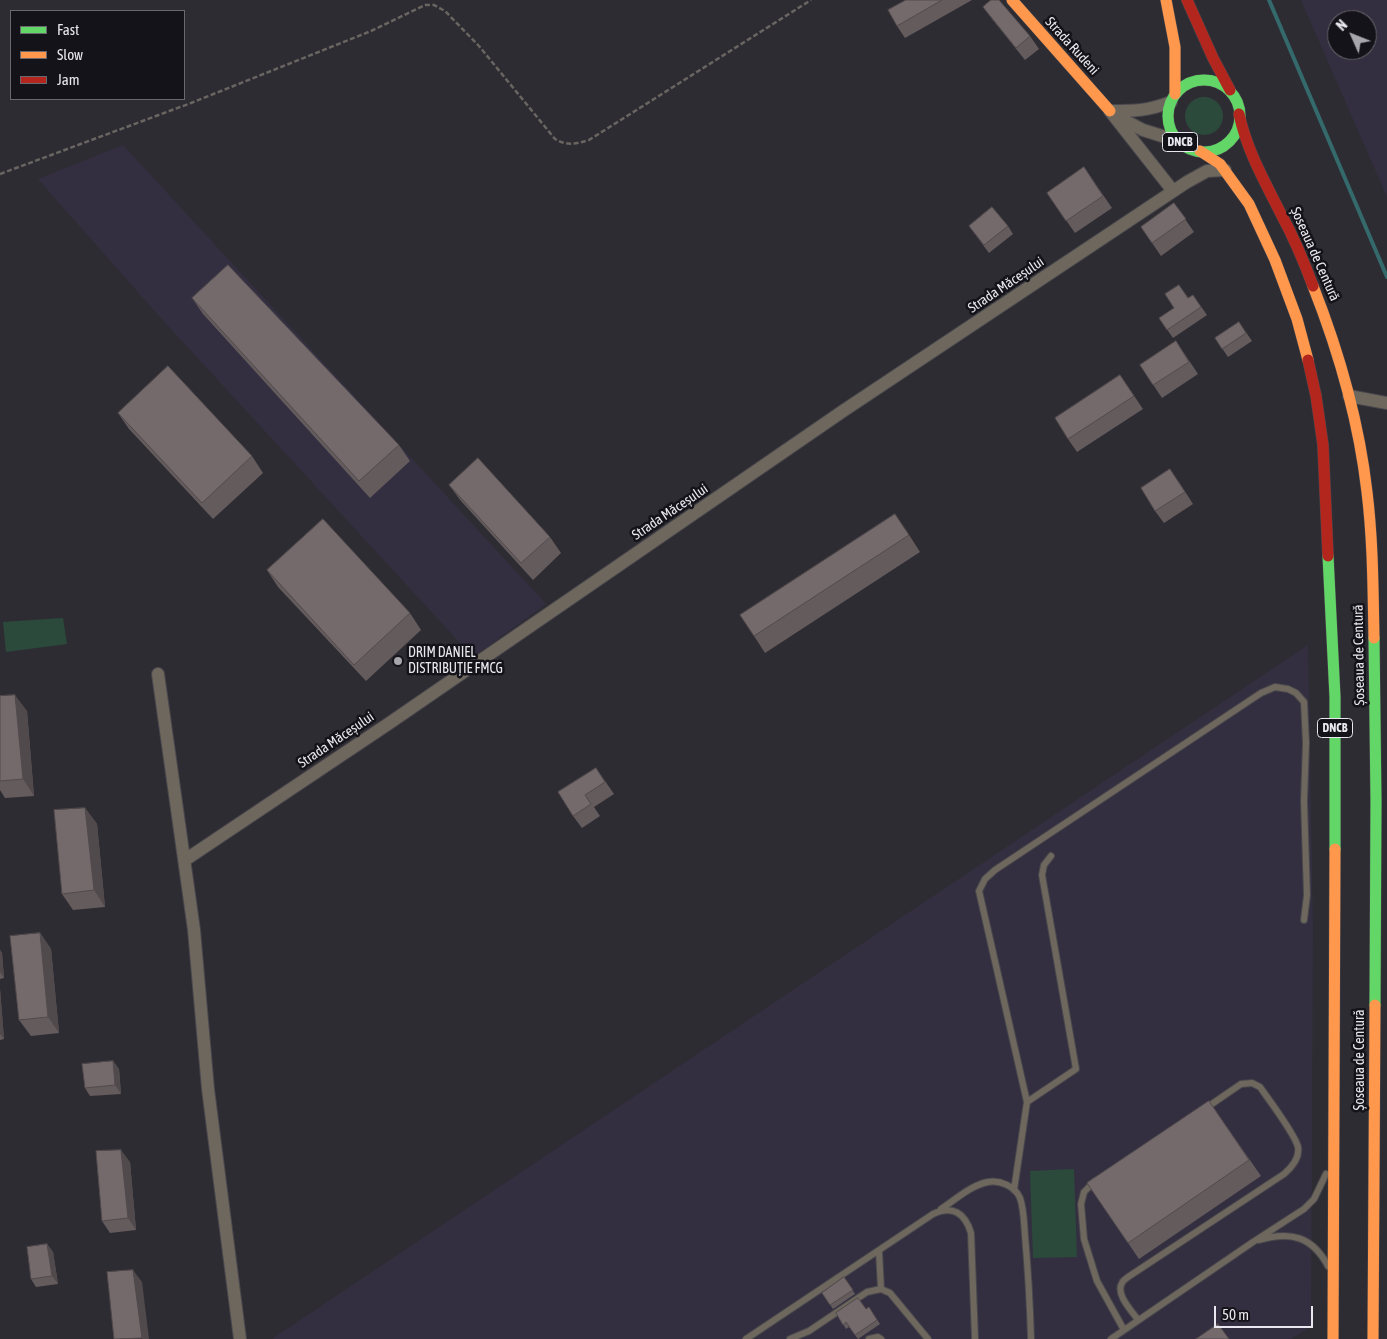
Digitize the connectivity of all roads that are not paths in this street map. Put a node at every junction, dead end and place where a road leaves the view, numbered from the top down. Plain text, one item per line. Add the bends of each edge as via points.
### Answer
1 (1012, 0) edge
2 (1166, 0) edge
3 (1187, 0) edge
4 (1232, 94) junction
5 (1173, 98) junction
6 (1110, 111) junction
7 (1239, 114) junction
8 (1178, 140) junction
9 (1200, 151) junction
10 (1226, 170) junction
11 (1173, 191) junction
12 (1349, 396) junction
13 (1387, 403) edge
14 (158, 674) dead end
15 (1051, 856) dead end
16 (185, 860) junction
17 (1304, 920) dead end
18 (1027, 1102) junction
19 (1200, 1112) edge
20 (1334, 1152) junction
21 (1101, 1177) edge
22 (1014, 1190) junction
23 (933, 1214) junction
24 (1253, 1242) junction
25 (879, 1251) junction
26 (1333, 1277) junction
27 (881, 1289) junction
28 (1138, 1320) junction
29 (1124, 1330) junction
30 (796, 1338) edge
31 (240, 1339) edge
32 (746, 1339) edge
33 (790, 1339) edge
34 (869, 1339) edge
35 (881, 1339) edge
36 (928, 1339) edge
37 (975, 1339) edge
38 (1031, 1339) edge
39 (1110, 1339) edge
40 (1333, 1339) edge
41 (1374, 1339) edge

1 - 6 main road, Strada Rudeni
2 - 5 main road, DNCB via 1176,46
3 - 4 main road, Șoseaua de Centură
4 - 5 main road via 1222,84 1200,80 1186,84
4 - 7 main road, Șoseaua de Centură
5 - 6 street via 1151,109
5 - 8 main road, DNCB via 1168,110 1169,126
6 - 8 street via 1131,125
6 - 11 street
7 - 9 main road, DNCB via 1239,123 1231,138 1217,149
7 - 12 main road, Șoseaua de Centură via 1249,150 1289,228 1316,292
8 - 9 main road, Șoseaua de Centură / DNCB via 1184,146
9 - 10 main road, Șoseaua de Centură / DNCB
10 - 11 street, Strada Măceșului via 1207,171
10 - 20 main road, Șoseaua de Centură / DNCB via 1253,213 1286,287 1306,350 1323,445 1335,696
11 - 16 street, Strada Măceșului via 843,411
12 - 13 street
12 - 41 main road, Șoseaua de Centură via 1364,473 1373,564 1376,751
14 - 16 street
15 - 18 lane via 1042,875 1076,1069
16 - 31 street via 208,1089
17 - 18 lane via 1307,894 1304,702 1288,689 1276,687 1261,693 994,870 986,879 979,891
18 - 22 lane
19 - 28 lane via 1241,1084 1252,1083 1260,1087 1295,1139 1296,1161 1284,1174 1122,1283 1122,1297
20 - 24 lane via 1314,1199 1296,1215
20 - 26 main road, Șoseaua de Centură / DNCB
21 - 29 lane via 1084,1192 1081,1204 1084,1239 1096,1281
22 - 23 lane via 1000,1183 984,1183
22 - 38 lane via 1022,1208
23 - 25 lane
23 - 37 lane via 952,1210 970,1228
24 - 26 lane via 1276,1235 1296,1237 1318,1252
24 - 28 lane
25 - 27 lane
25 - 32 lane
26 - 40 main road, Șoseaua de Centură / DNCB
27 - 30 lane via 867,1292
27 - 36 lane via 890,1293
28 - 29 lane
29 - 39 lane
30 - 33 lane
34 - 35 lane

